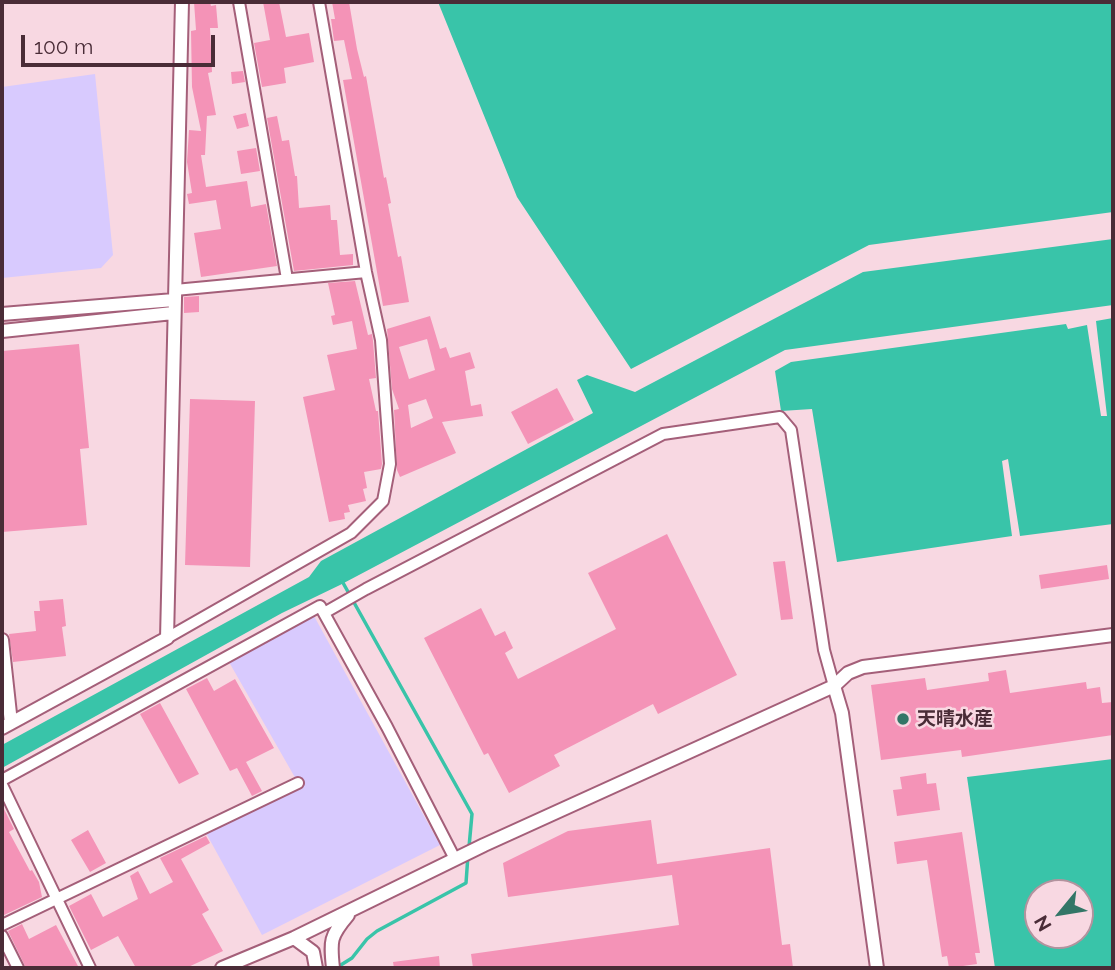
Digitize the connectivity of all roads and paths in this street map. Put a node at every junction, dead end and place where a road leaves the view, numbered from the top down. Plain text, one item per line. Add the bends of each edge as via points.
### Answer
1 (182, 2) edge
2 (239, 2) edge
3 (319, 2) edge
4 (366, 272) junction
5 (287, 279) junction
6 (174, 301) junction
7 (2, 314) edge
8 (2, 331) edge
9 (324, 613) junction
10 (1113, 635) edge
11 (167, 638) junction
12 (2, 640) edge
13 (834, 686) junction
14 (6, 725) edge
15 (2, 782) edge
16 (299, 783) dead end
17 (455, 859) junction
18 (55, 899) junction
19 (354, 908) junction
20 (2, 925) edge
21 (315, 928) junction
22 (2, 936) edge
23 (295, 938) junction
24 (330, 943) junction
25 (18, 968) edge
26 (90, 968) edge
27 (222, 968) edge
28 (316, 968) edge
29 (333, 968) edge
30 (877, 968) edge

1 - 6 street
2 - 5 street
3 - 4 street
4 - 5 street
4 - 11 street via 381,340 390,464 383,501 351,533
5 - 6 street
6 - 7 street
6 - 8 street
6 - 11 street
9 - 13 street via 663,434 780,417 791,430 824,650
9 - 15 street via 320,606
9 - 17 street
10 - 13 street via 863,667
11 - 14 street
12 - 14 street
13 - 17 street
13 - 30 street via 842,713
15 - 18 street
16 - 18 street
17 - 19 street
18 - 20 street
18 - 26 street
19 - 21 street
19 - 24 street
21 - 23 street
21 - 24 street
22 - 25 street
23 - 27 street
23 - 28 street via 313,952
24 - 29 street

